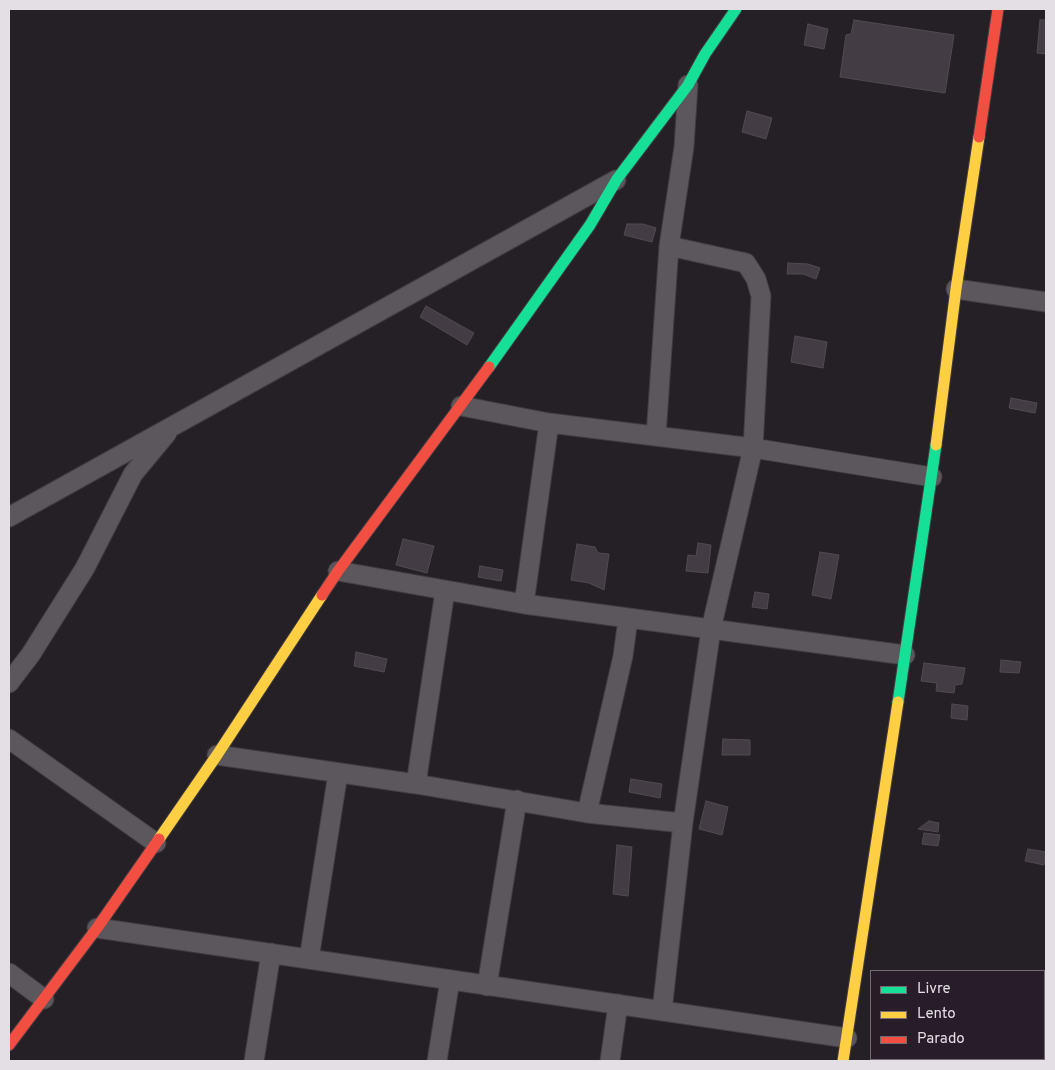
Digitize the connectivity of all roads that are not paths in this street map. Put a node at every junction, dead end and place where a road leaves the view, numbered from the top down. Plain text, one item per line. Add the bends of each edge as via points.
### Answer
1 (736, 9) edge
2 (998, 9) edge
3 (688, 85) junction
4 (617, 179) junction
5 (669, 246) junction
6 (956, 289) junction
7 (1046, 302) edge
8 (461, 406) junction
9 (174, 424) junction
10 (549, 424) junction
11 (656, 436) junction
12 (752, 448) junction
13 (932, 477) junction
14 (9, 517) edge
15 (338, 571) junction
16 (445, 591) junction
17 (524, 604) junction
18 (628, 619) junction
19 (711, 629) junction
20 (905, 655) junction
21 (9, 682) edge
22 (9, 739) edge
23 (217, 755) junction
24 (338, 773) junction
25 (416, 784) junction
26 (517, 800) junction
27 (587, 813) junction
28 (684, 823) junction
29 (156, 843) junction
30 (97, 928) junction
31 (271, 953) junction
32 (309, 959) junction
33 (9, 973) edge
34 (450, 980) junction
35 (863, 985) edge
36 (487, 986) junction
37 (44, 999) junction
38 (618, 1004) junction
39 (662, 1011) junction
40 (847, 1038) junction
41 (9, 1045) edge
42 (254, 1061) edge
43 (437, 1061) edge
44 (610, 1061) edge
45 (844, 1061) edge

1 - 3 street
2 - 6 street
3 - 4 street
3 - 5 street via 684,147
4 - 8 street via 590,225
4 - 9 street
5 - 11 street
5 - 12 street via 746,263 756,279 761,296
6 - 7 street
6 - 13 street
8 - 10 street
8 - 15 street
9 - 14 street
9 - 21 street via 133,474 85,568 31,654
10 - 11 street
10 - 17 street
11 - 12 street
12 - 13 street
12 - 19 street
13 - 20 street
15 - 16 street
15 - 23 street
16 - 17 street
16 - 25 street
17 - 18 street
18 - 19 street
18 - 27 street via 623,656
19 - 20 street
19 - 28 street
20 - 35 street
22 - 29 street
23 - 24 street
23 - 29 street
24 - 25 street
24 - 32 street
25 - 26 street
26 - 27 street
26 - 36 street
27 - 28 street
28 - 39 street
29 - 30 street
30 - 31 street
30 - 37 street
31 - 32 street
31 - 42 street
32 - 34 street
33 - 37 street
34 - 36 street
34 - 43 street
35 - 40 street
36 - 38 street
37 - 41 street
38 - 39 street
38 - 44 street
39 - 40 street
40 - 45 street

